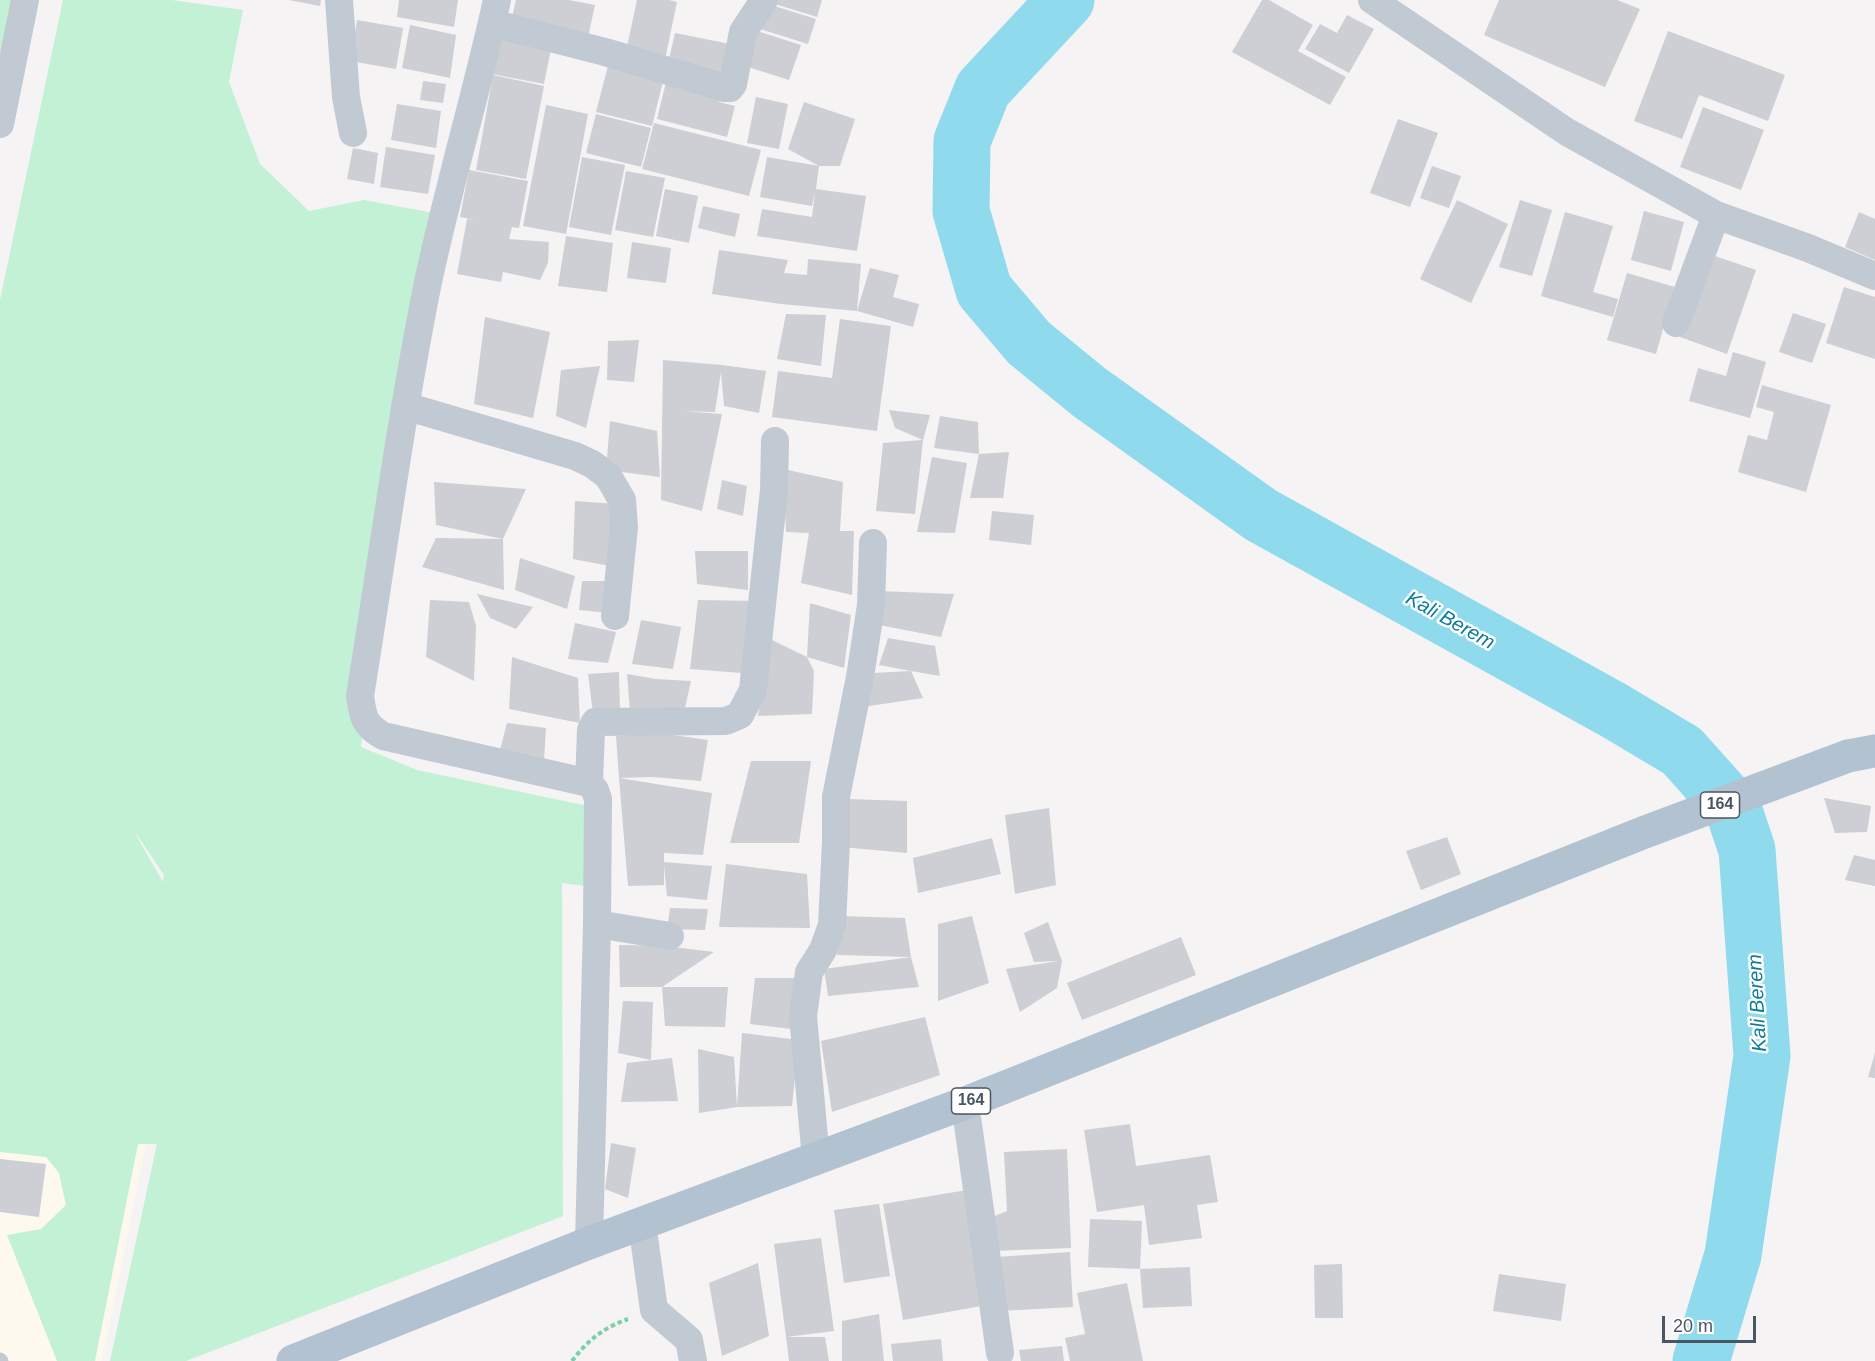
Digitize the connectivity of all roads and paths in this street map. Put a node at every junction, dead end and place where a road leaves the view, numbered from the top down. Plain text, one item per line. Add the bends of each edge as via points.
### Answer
1 (25, 0) edge
2 (339, 0) edge
3 (764, 0) edge
4 (1372, 0) edge
5 (494, 12) edge
6 (0, 124) edge
7 (353, 133) dead end
8 (1716, 215) junction
9 (1875, 276) edge
10 (1676, 323) dead end
11 (405, 406) junction
12 (776, 441) dead end
13 (873, 543) dead end
14 (615, 616) dead end
15 (1875, 751) edge
16 (588, 783) junction
17 (597, 924) junction
18 (670, 936) dead end
19 (966, 1103) junction
20 (816, 1159) junction
21 (642, 1223) junction
22 (590, 1243) junction
23 (654, 1310) junction
24 (1000, 1353) dead end
25 (293, 1361) edge
26 (573, 1361) edge
27 (693, 1361) edge

1 - 6 street
2 - 7 street via 346,97
3 - 5 street via 743,32 730,88 605,52
4 - 8 street via 1567,132
5 - 11 street via 451,179
8 - 9 street
8 - 10 street
11 - 14 street via 575,456 608,476 622,500 624,527
11 - 16 street via 360,696 362,713 370,728 383,736
12 - 16 street via 753,690 740,715 726,721 596,722 591,730
13 - 20 street via 861,667 836,797 832,925 809,972 803,1016
15 - 19 main road, 164 via 1848,756 1645,832
16 - 17 street via 598,799
17 - 18 street
17 - 22 street
19 - 20 main road, 164
19 - 24 street
20 - 21 main road, 164
21 - 22 main road, 164
21 - 23 street
22 - 25 main road, 164
23 - 26 path via 612,1325 586,1343
23 - 27 street via 689,1340

